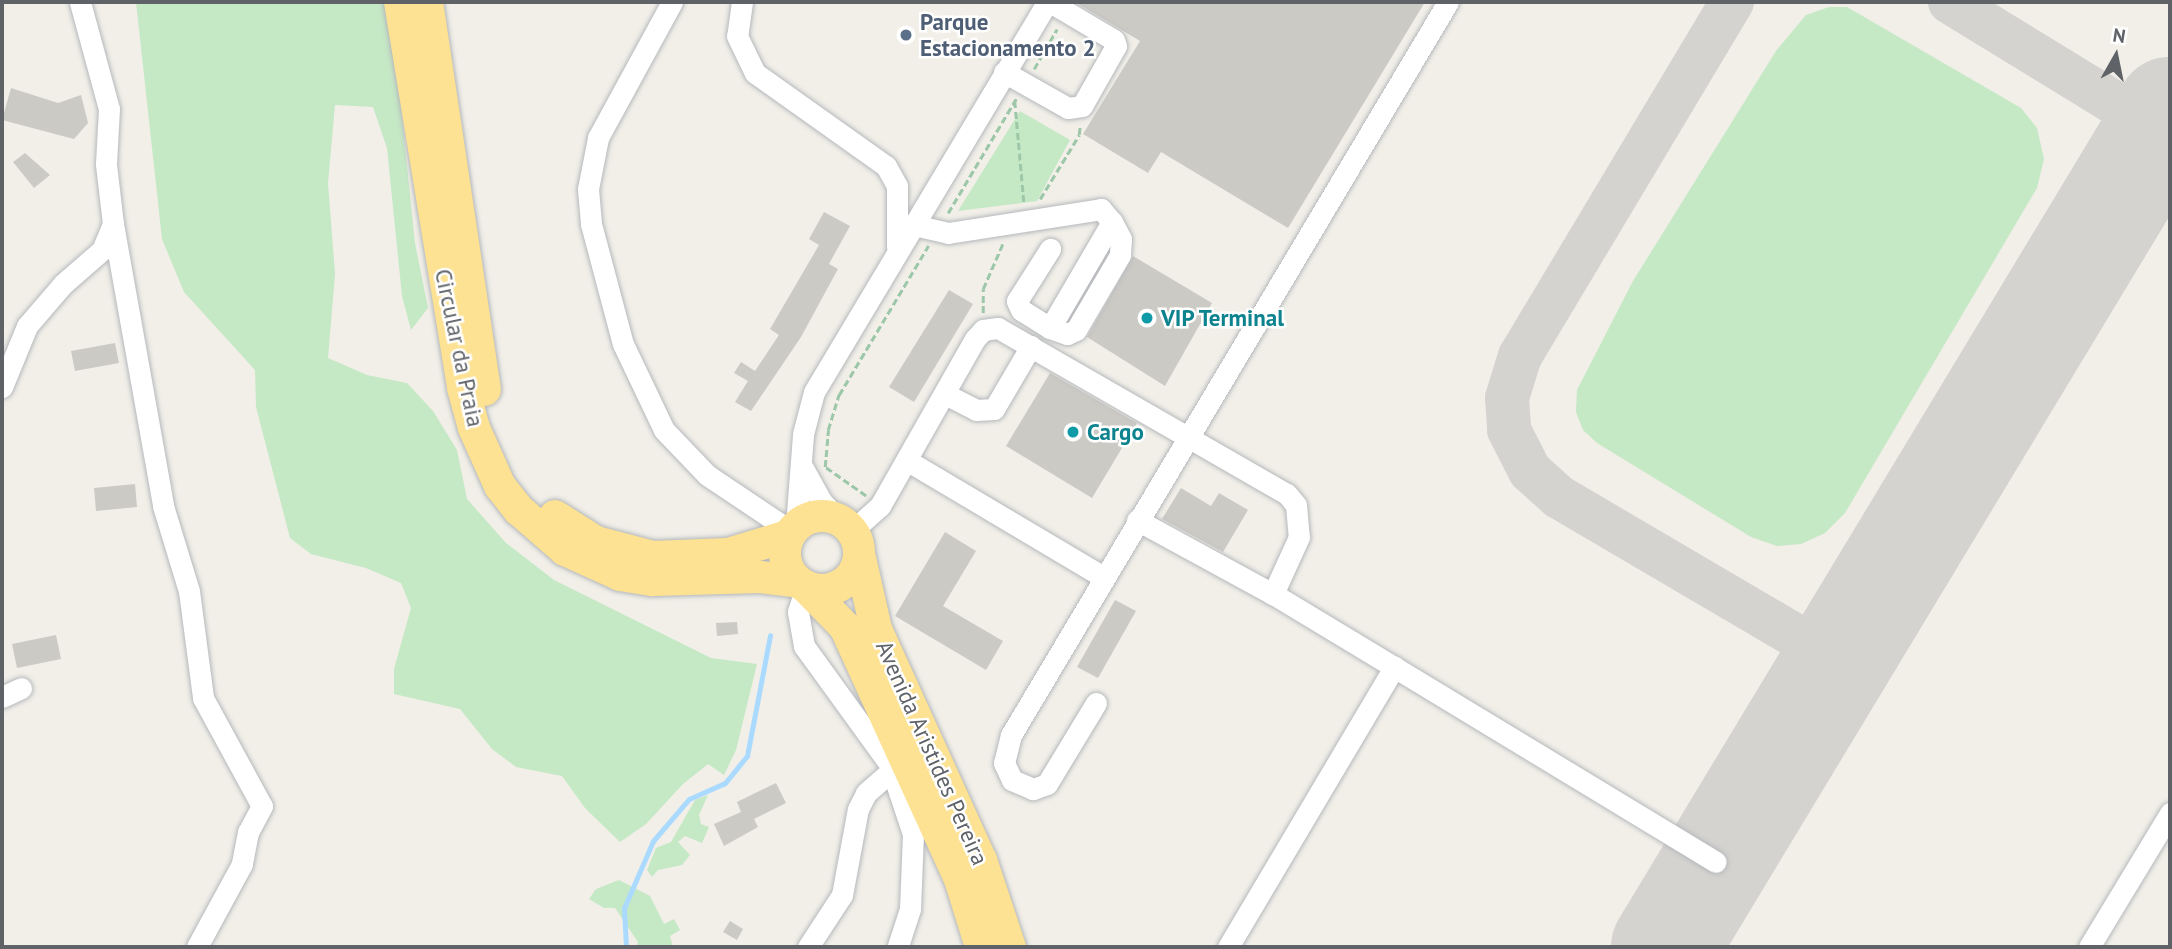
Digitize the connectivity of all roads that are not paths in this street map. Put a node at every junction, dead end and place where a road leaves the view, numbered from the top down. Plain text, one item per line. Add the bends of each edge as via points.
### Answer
1 (80, 2) edge
2 (400, 2) edge
3 (427, 2) edge
4 (672, 2) edge
5 (742, 2) edge
6 (1448, 2) edge
7 (1055, 5) edge
8 (1004, 72) junction
9 (897, 186) junction
10 (936, 187) junction
11 (1112, 222) junction
12 (113, 224) junction
13 (914, 225) junction
14 (1050, 249) dead end
15 (896, 256) junction
16 (1050, 328) junction
17 (1031, 346) junction
18 (2, 387) edge
19 (945, 394) junction
20 (1188, 434) junction
21 (908, 461) junction
22 (802, 466) junction
23 (1137, 520) junction
24 (792, 531) junction
25 (850, 536) junction
26 (1102, 576) junction
27 (802, 584) junction
28 (1273, 594) junction
29 (1394, 667) junction
30 (22, 688) dead end
31 (2, 697) edge
32 (1096, 703) dead end
33 (892, 770) junction
34 (2170, 813) edge
35 (1716, 862) dead end
36 (197, 947) edge
37 (808, 947) edge
38 (898, 947) edge
39 (981, 947) edge
40 (1010, 947) edge
41 (1228, 947) edge
42 (2089, 947) edge

1 - 12 street via 109,109 106,164
2 - 27 highway, Circular da Praia via 463,388 474,428 500,486 519,510 565,550 620,575 653,580 760,577
3 - 24 highway, Circular da Praia via 484,385 502,446 516,473 532,494 576,532 625,552 689,558 762,547
4 - 24 street via 598,138 588,189 591,224 623,344 664,430 708,475
5 - 9 street via 737,36 755,74 877,158
6 - 20 street
7 - 8 street
7 - 8 street via 1114,40 1115,51 1082,106 1075,109 1020,92
8 - 10 street
9 - 10 street via 915,192
9 - 15 street
10 - 13 street
11 - 13 street via 1101,209 1092,207 936,232
11 - 16 street
11 - 16 street via 1121,239 1121,256 1076,330 1067,334
12 - 18 street via 102,250 63,284 27,326
12 - 36 street via 163,506 189,591 203,698 262,806 248,832 242,863
13 - 15 street
14 - 16 street via 1017,301 1021,310
15 - 22 street via 814,392 806,415
17 - 19 street via 994,409 976,410
17 - 19 street via 998,328 984,330
17 - 20 street
19 - 21 street
20 - 23 street
20 - 28 street via 1287,494 1296,505 1299,537
21 - 25 street via 880,506
21 - 26 street
22 - 24 street
22 - 25 street via 816,495
23 - 26 street
23 - 28 street
24 - 25 highway via 816,516
24 - 27 highway via 785,556
25 - 27 highway via 844,584 826,590
25 - 40 highway, Avenida Aristides Pereira via 876,629 981,860
26 - 32 street via 1011,735 1004,764 1012,780 1033,789 1047,784
27 - 33 street via 799,612 804,646
27 - 39 highway, Avenida Aristides Pereira via 845,627 960,879
28 - 29 street
29 - 35 street
29 - 41 street
30 - 31 street
33 - 37 street via 866,793 858,809 842,895
33 - 38 street via 913,834 910,909
34 - 42 street

